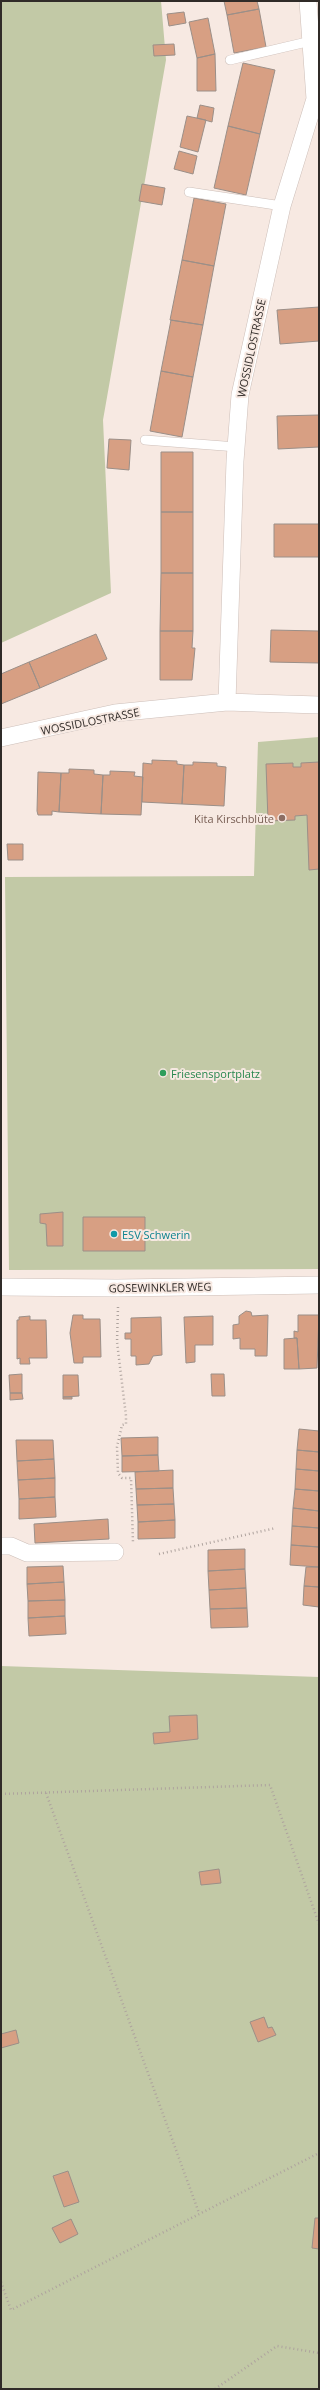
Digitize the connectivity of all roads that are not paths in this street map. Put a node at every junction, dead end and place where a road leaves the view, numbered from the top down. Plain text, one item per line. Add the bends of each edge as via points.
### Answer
1 (308, 1) edge
2 (311, 41) junction
3 (230, 60) dead end
4 (317, 99) edge
5 (189, 192) dead end
6 (282, 206) junction
7 (145, 440) dead end
8 (236, 447) junction
9 (227, 702) junction
10 (319, 705) edge
11 (1, 738) edge
12 (319, 1285) edge
13 (1, 1286) edge
14 (1, 1546) edge
15 (115, 1552) dead end

1 - 2 street, WOSSIDLOSTRASSE
2 - 3 lane
2 - 4 street, WOSSIDLOSTRASSE
4 - 6 street, WOSSIDLOSTRASSE
5 - 6 lane
6 - 8 street, WOSSIDLOSTRASSE via 240,395
7 - 8 lane
8 - 9 street, WOSSIDLOSTRASSE
9 - 10 street, WOSSIDLOSTRASSE
9 - 11 street, WOSSIDLOSTRASSE via 115,713
12 - 13 street, GOSEWINKLER WEG via 118,1288
14 - 15 street via 11,1546 27,1553

